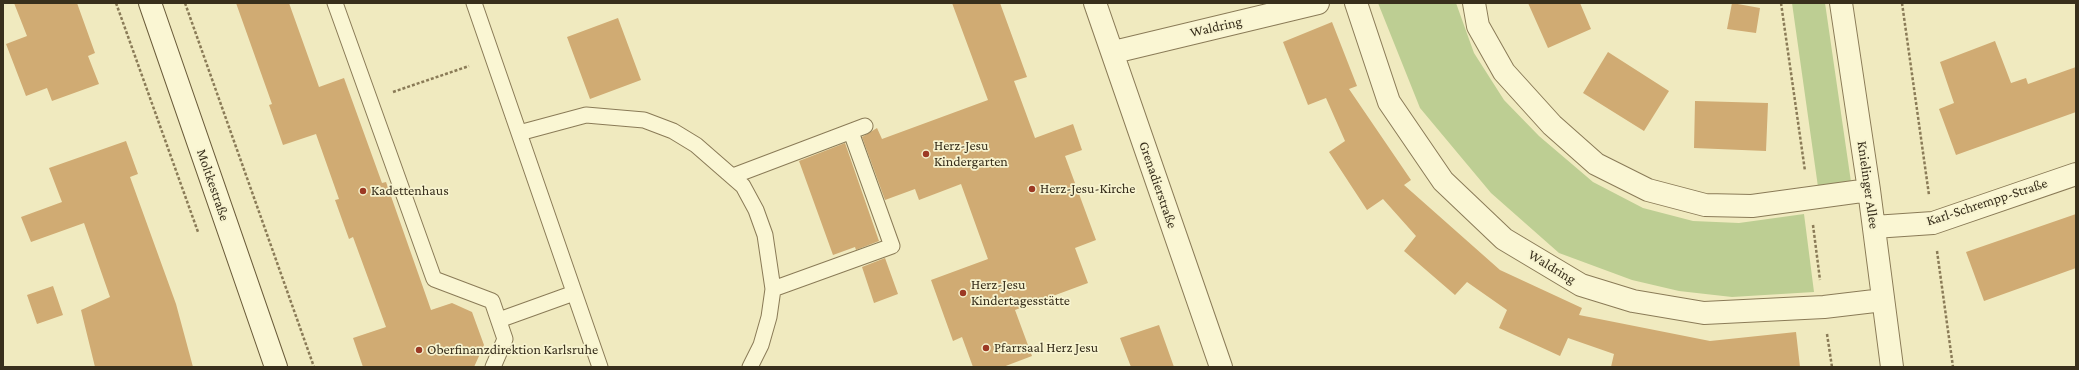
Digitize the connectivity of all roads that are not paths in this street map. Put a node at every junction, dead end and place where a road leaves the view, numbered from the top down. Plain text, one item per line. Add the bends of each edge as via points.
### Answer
1 (150, 3) edge
2 (335, 3) edge
3 (474, 3) edge
4 (1095, 3) edge
5 (1318, 3) edge
6 (1356, 3) edge
7 (1474, 3) edge
8 (1841, 3) edge
9 (1114, 52) junction
10 (865, 126) dead end
11 (851, 132) junction
12 (519, 133) junction
13 (2076, 174) edge
14 (733, 176) junction
15 (1869, 190) junction
16 (1874, 227) junction
17 (773, 289) junction
18 (574, 293) junction
19 (1883, 300) junction
20 (499, 320) junction
21 (276, 367) edge
22 (493, 367) edge
23 (600, 367) edge
24 (750, 367) edge
25 (1221, 367) edge
26 (1892, 367) edge

1 - 21 street, Moltkestraße
2 - 20 lane via 434,279 492,300
3 - 12 lane
4 - 9 street, Grenadierstraße
5 - 9 street, Waldring
6 - 19 street, Waldring via 1389,102 1443,181 1504,239 1581,285 1633,301 1704,313 1824,307
7 - 15 street via 1478,26 1504,72 1552,125 1596,164 1648,190 1704,205 1752,206
8 - 15 street, Knielinger Allee
9 - 25 street, Grenadierstraße
10 - 11 lane
11 - 14 lane
11 - 17 lane via 892,246
12 - 14 lane via 586,115 644,120 673,131 696,145
12 - 18 lane
13 - 16 street, Karl-Schrempp-Straße via 1933,223
14 - 17 lane via 743,186 756,210 765,235
15 - 16 street, Knielinger Allee
16 - 19 street, Knielinger Allee
17 - 24 lane via 761,345
18 - 20 lane
18 - 23 lane
19 - 26 street, Knielinger Allee
20 - 22 lane via 505,339

